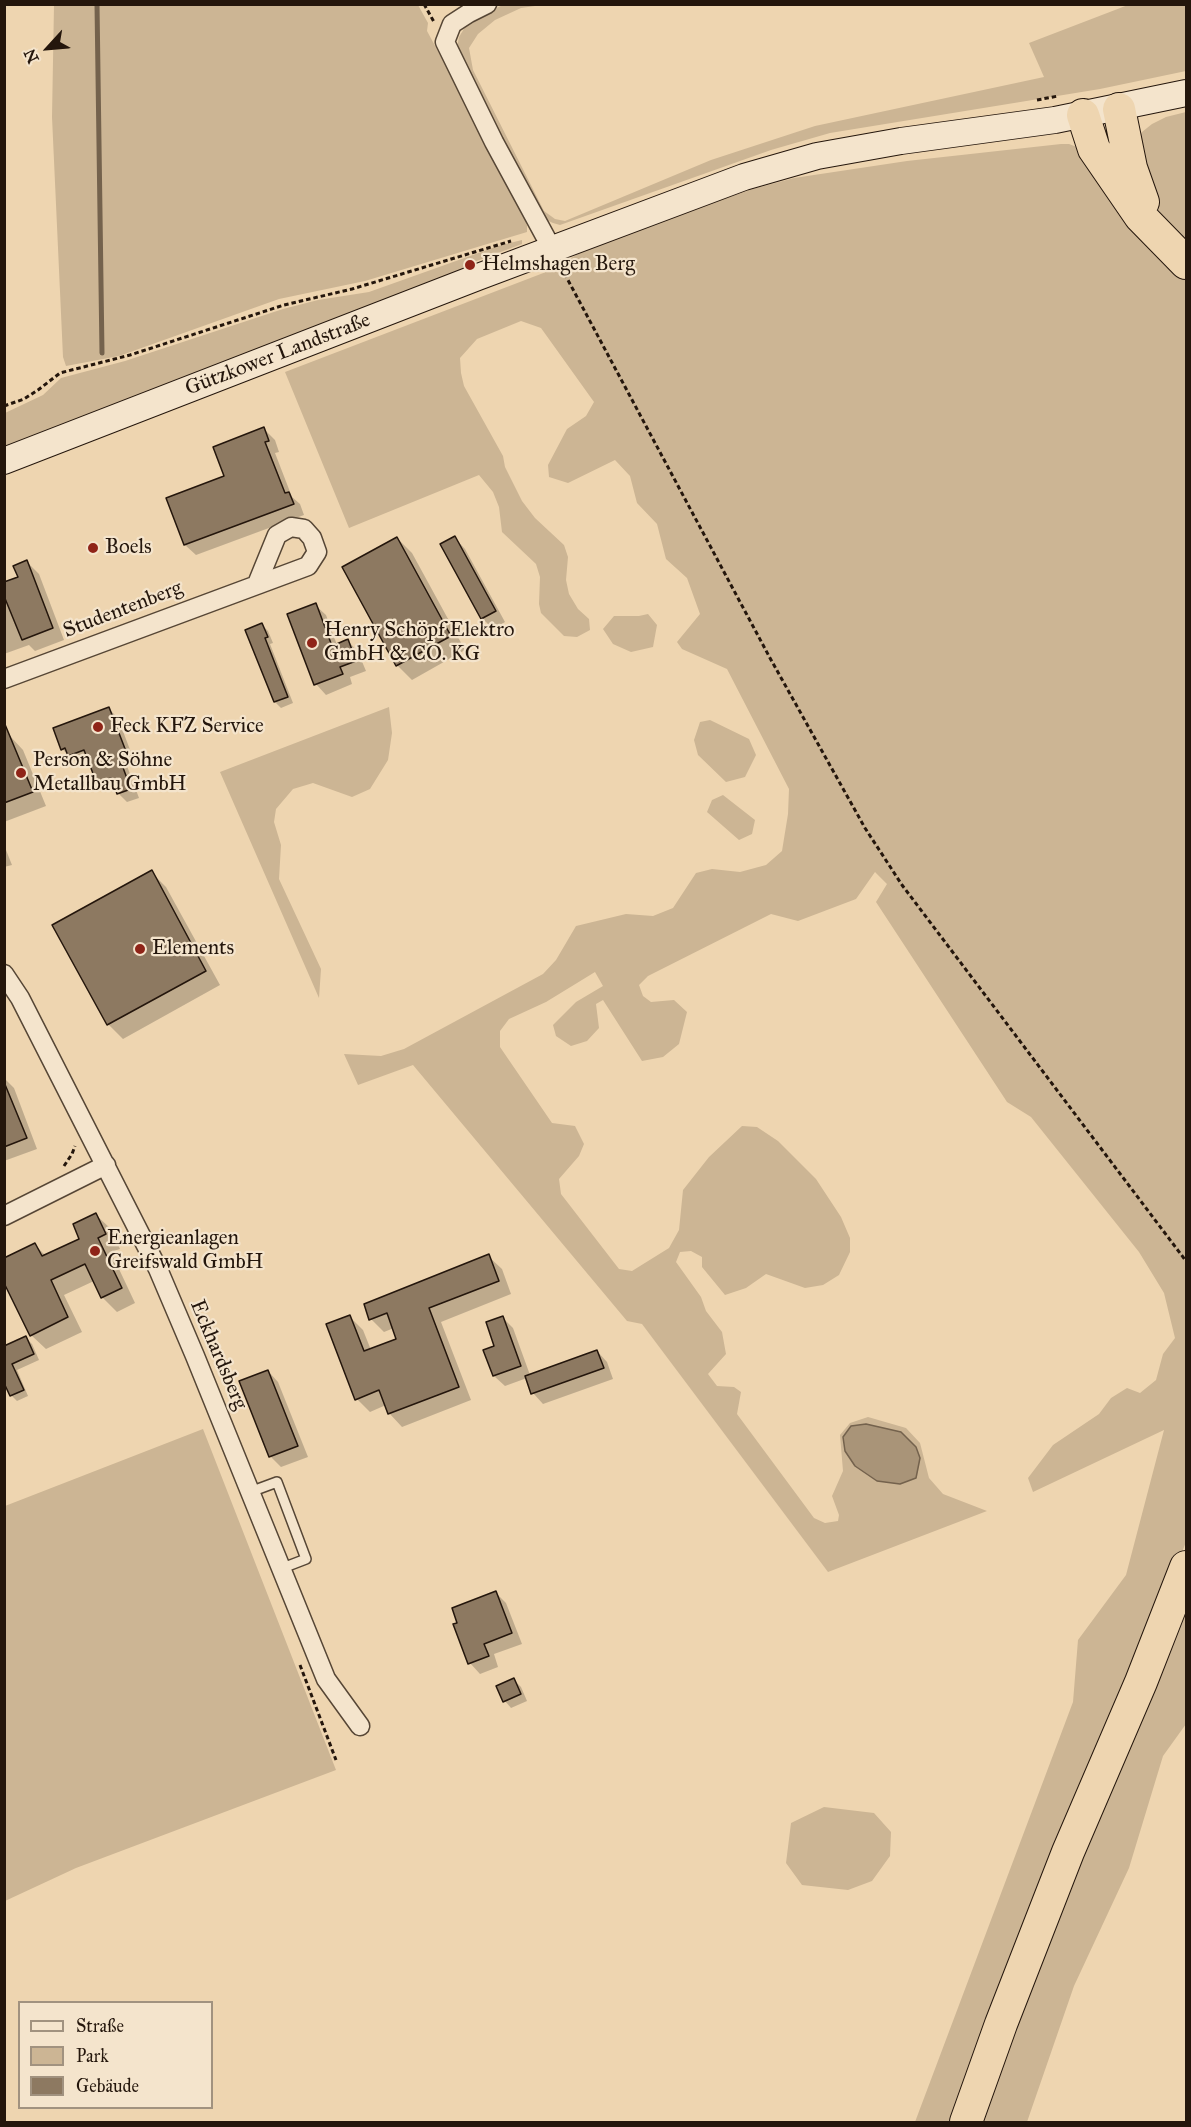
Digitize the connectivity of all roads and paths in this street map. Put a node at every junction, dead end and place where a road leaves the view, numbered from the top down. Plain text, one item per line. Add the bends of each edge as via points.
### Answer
1 (487, 4) edge
2 (1186, 93) edge
3 (1119, 108) junction
4 (1083, 115) junction
5 (547, 240) junction
6 (1180, 256) edge
7 (4, 406) edge
8 (4, 461) edge
9 (257, 584) dead end
10 (4, 679) edge
11 (4, 974) edge
12 (76, 1144) dead end
13 (99, 1168) junction
14 (4, 1216) edge
15 (1186, 1261) edge
16 (250, 1492) junction
17 (1186, 1567) edge
18 (280, 1569) junction
19 (299, 1662) dead end
20 (360, 1726) dead end
21 (336, 1760) dead end
22 (966, 2122) edge

1 - 5 street via 452,24 445,42
2 - 3 main road, Gützkower Landstraße
3 - 4 main road, Gützkower Landstraße
3 - 6 highway via 1124,141 1147,212
4 - 5 main road, Gützkower Landstraße via 817,156
4 - 6 highway via 1094,149 1112,176 1140,216
5 - 7 path via 284,305 130,356 60,373 24,399
5 - 8 main road, Gützkower Landstraße
5 - 15 path via 764,648 865,828 902,885
9 - 10 street, Studentenberg
11 - 13 street, Eckhardsberg via 20,998
12 - 13 path
13 - 14 street
13 - 16 street, Eckhardsberg via 158,1269
16 - 18 street, Eckhardsberg
16 - 18 lane via 277,1482 306,1559
17 - 22 highway via 1068,1852
18 - 20 street, Eckhardsberg via 326,1679
19 - 21 path

